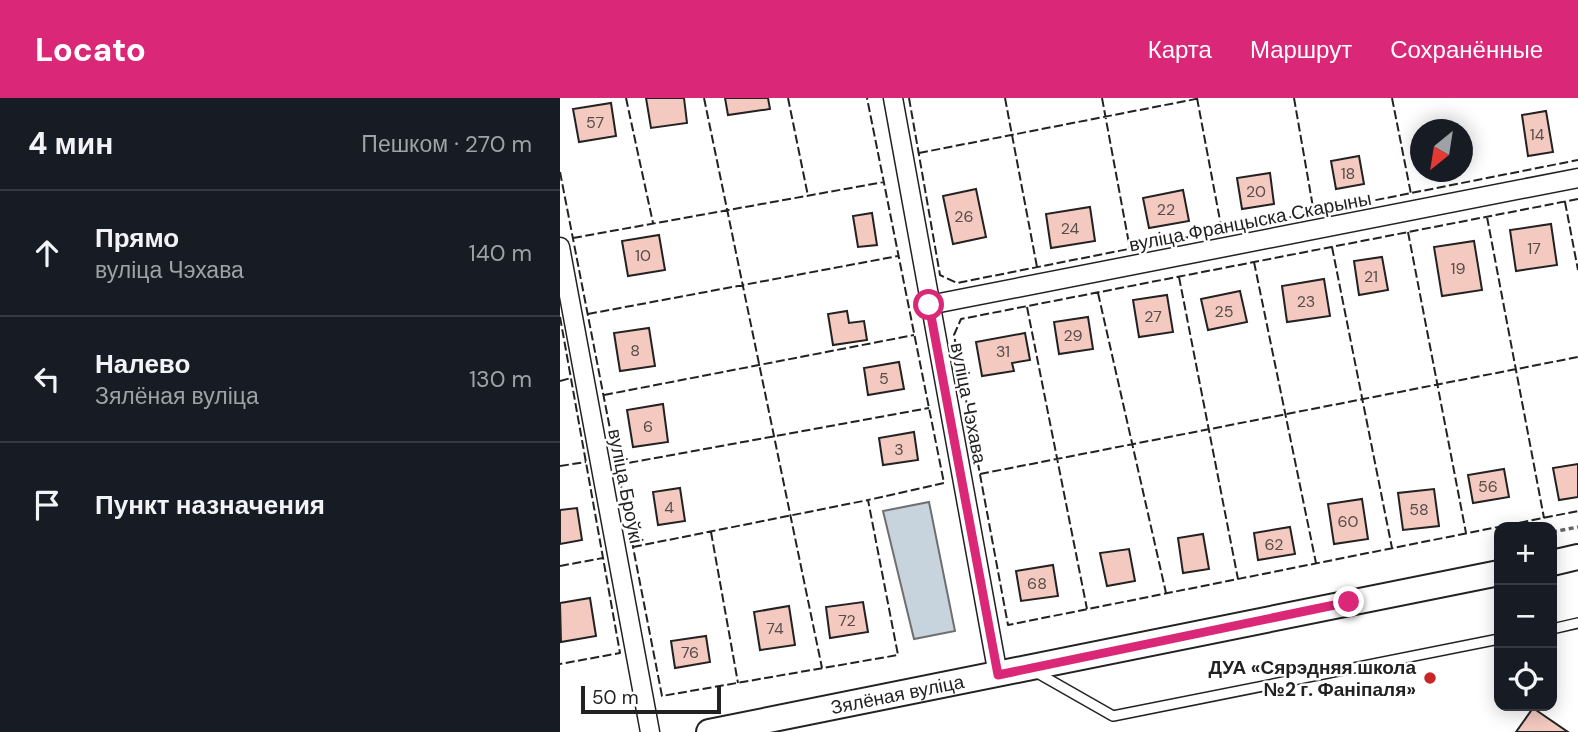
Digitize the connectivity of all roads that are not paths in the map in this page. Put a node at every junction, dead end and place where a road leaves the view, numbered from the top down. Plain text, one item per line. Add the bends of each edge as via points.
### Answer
1 (893, 98) edge
2 (1578, 178) edge
3 (560, 247) edge
4 (929, 305) junction
5 (1578, 557) edge
6 (1557, 562) edge
7 (1494, 574) edge
8 (1578, 623) edge
9 (1557, 628) edge
10 (1494, 640) edge
11 (1029, 669) junction
12 (998, 675) junction
13 (650, 732) edge
14 (709, 732) edge

1 - 4 street, вуліца Чэхава
2 - 4 street, вуліца Францыска Скарыны
3 - 13 street, вуліца Броўкі
4 - 12 street, вуліца Чэхава
5 - 6 main road
7 - 11 main road, Зялёная вуліца
8 - 9 lane
10 - 11 lane via 1113,716
11 - 12 main road, Зялёная вуліца
12 - 14 main road, Зялёная вуліца

